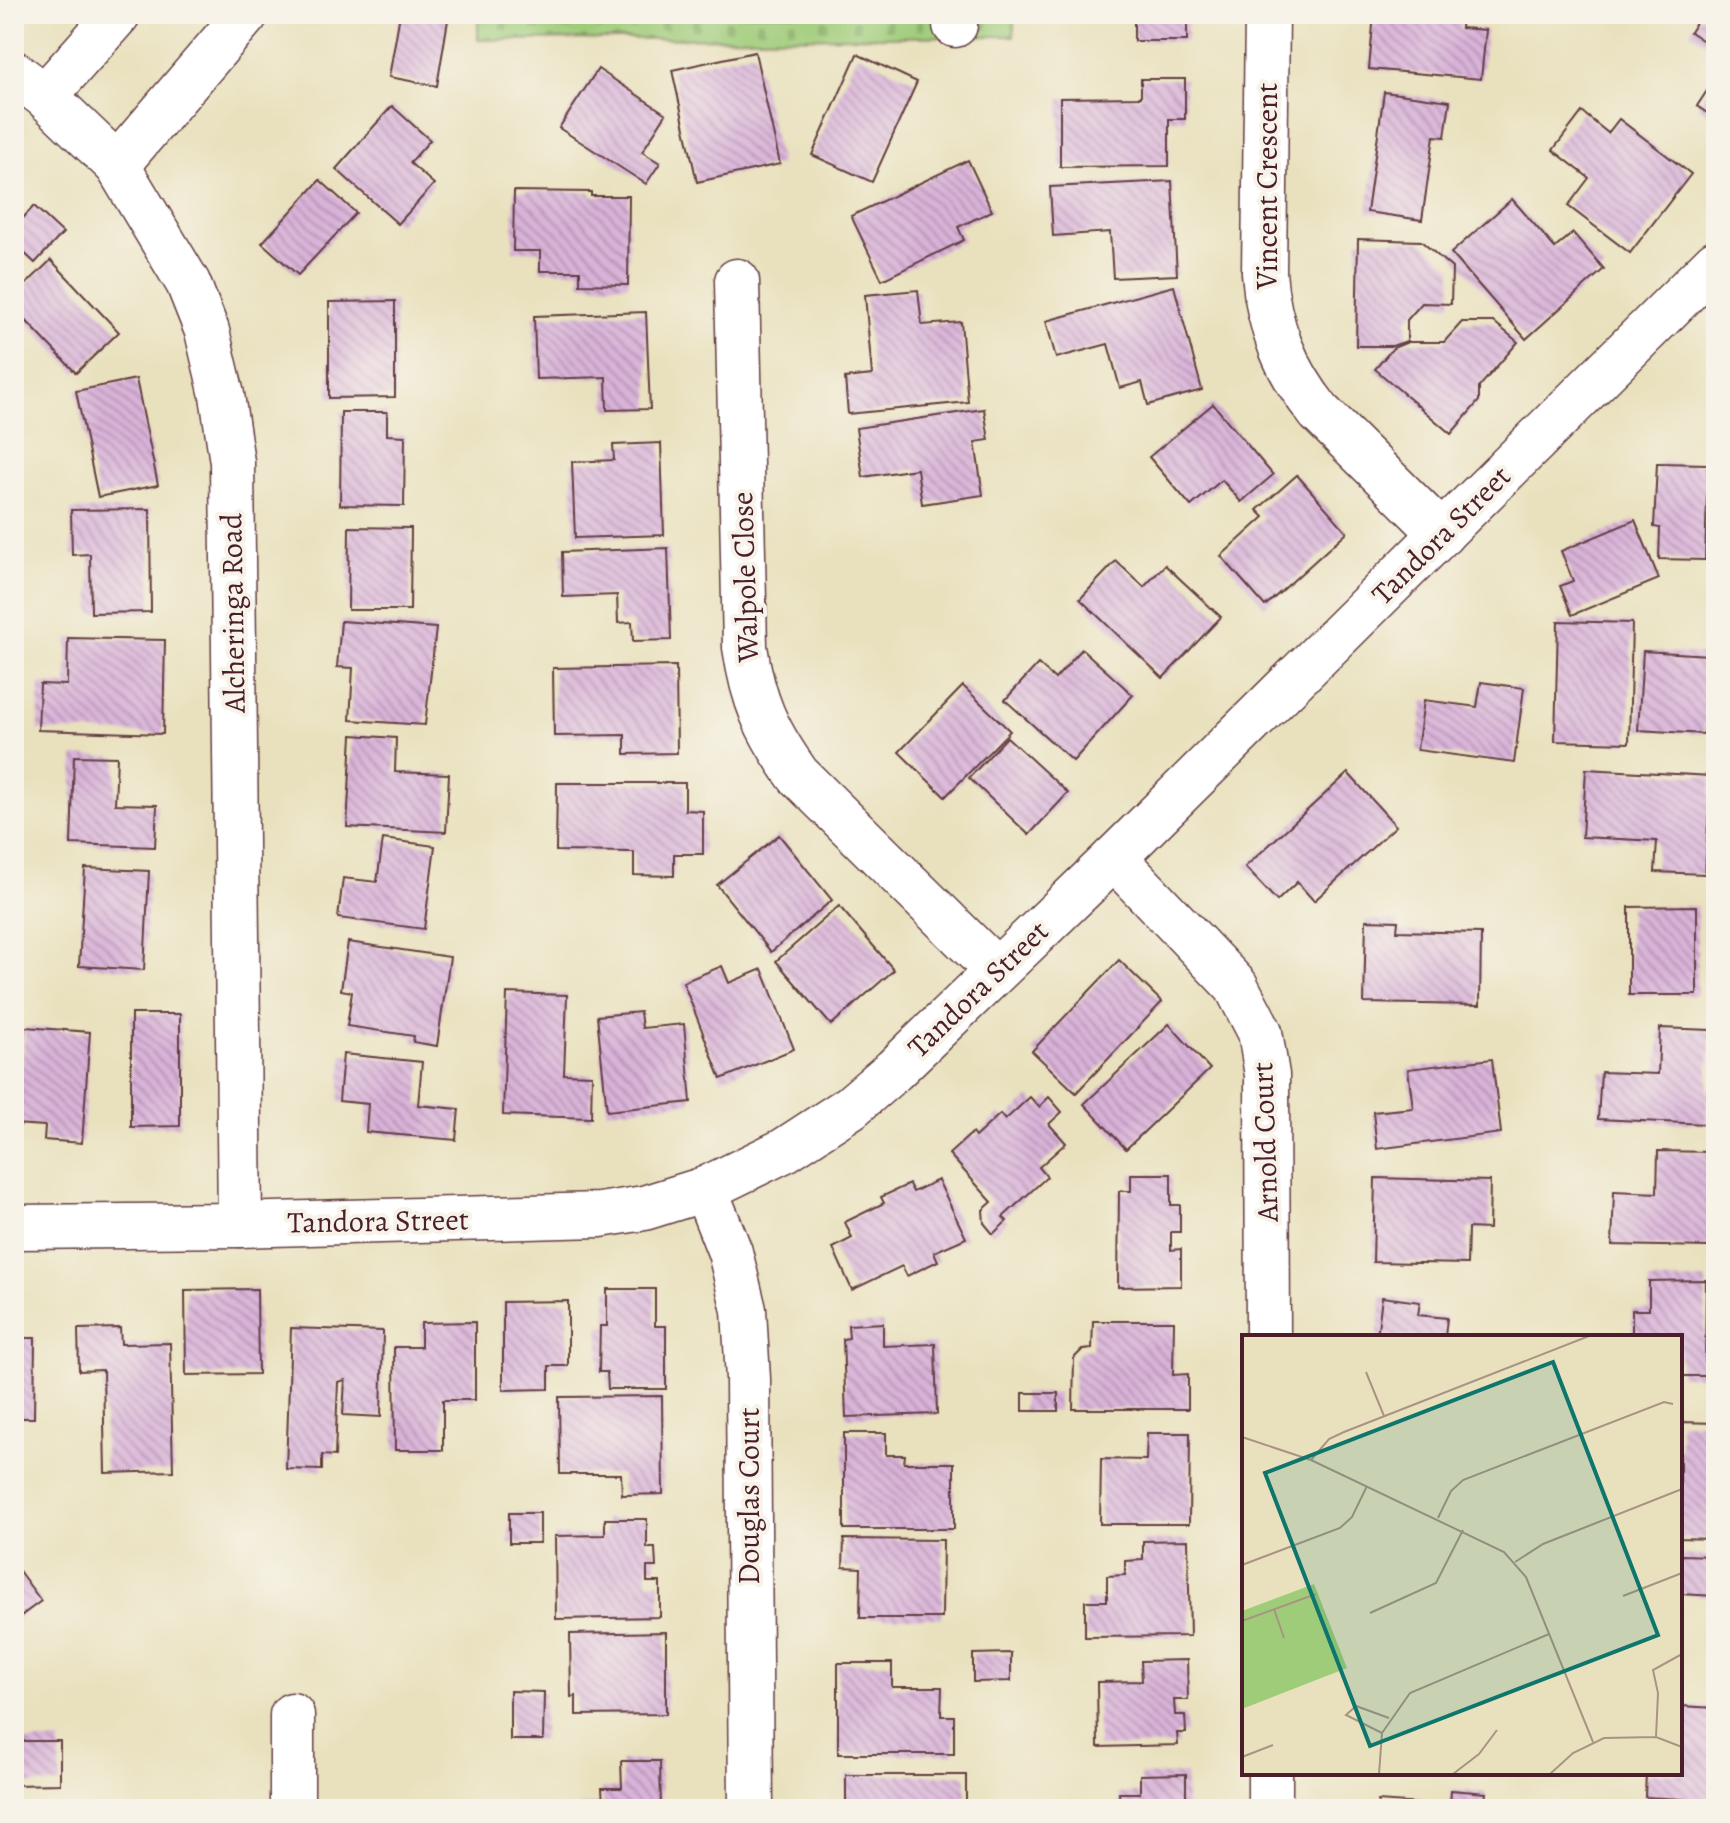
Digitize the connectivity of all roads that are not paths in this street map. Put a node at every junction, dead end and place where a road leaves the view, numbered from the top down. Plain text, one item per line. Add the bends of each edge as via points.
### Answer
1 (118, 14) edge
2 (246, 14) edge
3 (1267, 14) edge
4 (29, 85) edge
5 (117, 165) junction
6 (737, 281) dead end
7 (1711, 282) edge
8 (1442, 534) junction
9 (1114, 858) junction
10 (996, 970) junction
11 (705, 1189) junction
12 (240, 1225) junction
13 (14, 1227) edge
14 (1268, 1335) edge
15 (292, 1715) dead end
16 (1270, 1775) edge
17 (292, 1809) edge
18 (751, 1809) edge
19 (1270, 1809) edge

1 - 4 street
2 - 5 street
3 - 8 street, Vincent Crescent via 1264,273 1279,348 1319,412
4 - 5 street, Alcheringa Road
5 - 12 street, Alcheringa Road via 188,283 207,331 232,462
6 - 10 street, Walpole Close via 745,647 759,709 798,775
7 - 8 street, Tandora Street
8 - 9 street, Tandora Street
9 - 10 street, Tandora Street
9 - 14 street, Arnold Court via 1236,986 1260,1032 1267,1075
10 - 11 street, Tandora Street via 851,1107 785,1150
11 - 12 street, Tandora Street via 600,1215
11 - 18 street, Douglas Court via 730,1252 744,1310
12 - 13 street, Tandora Street
15 - 17 street
16 - 19 street

